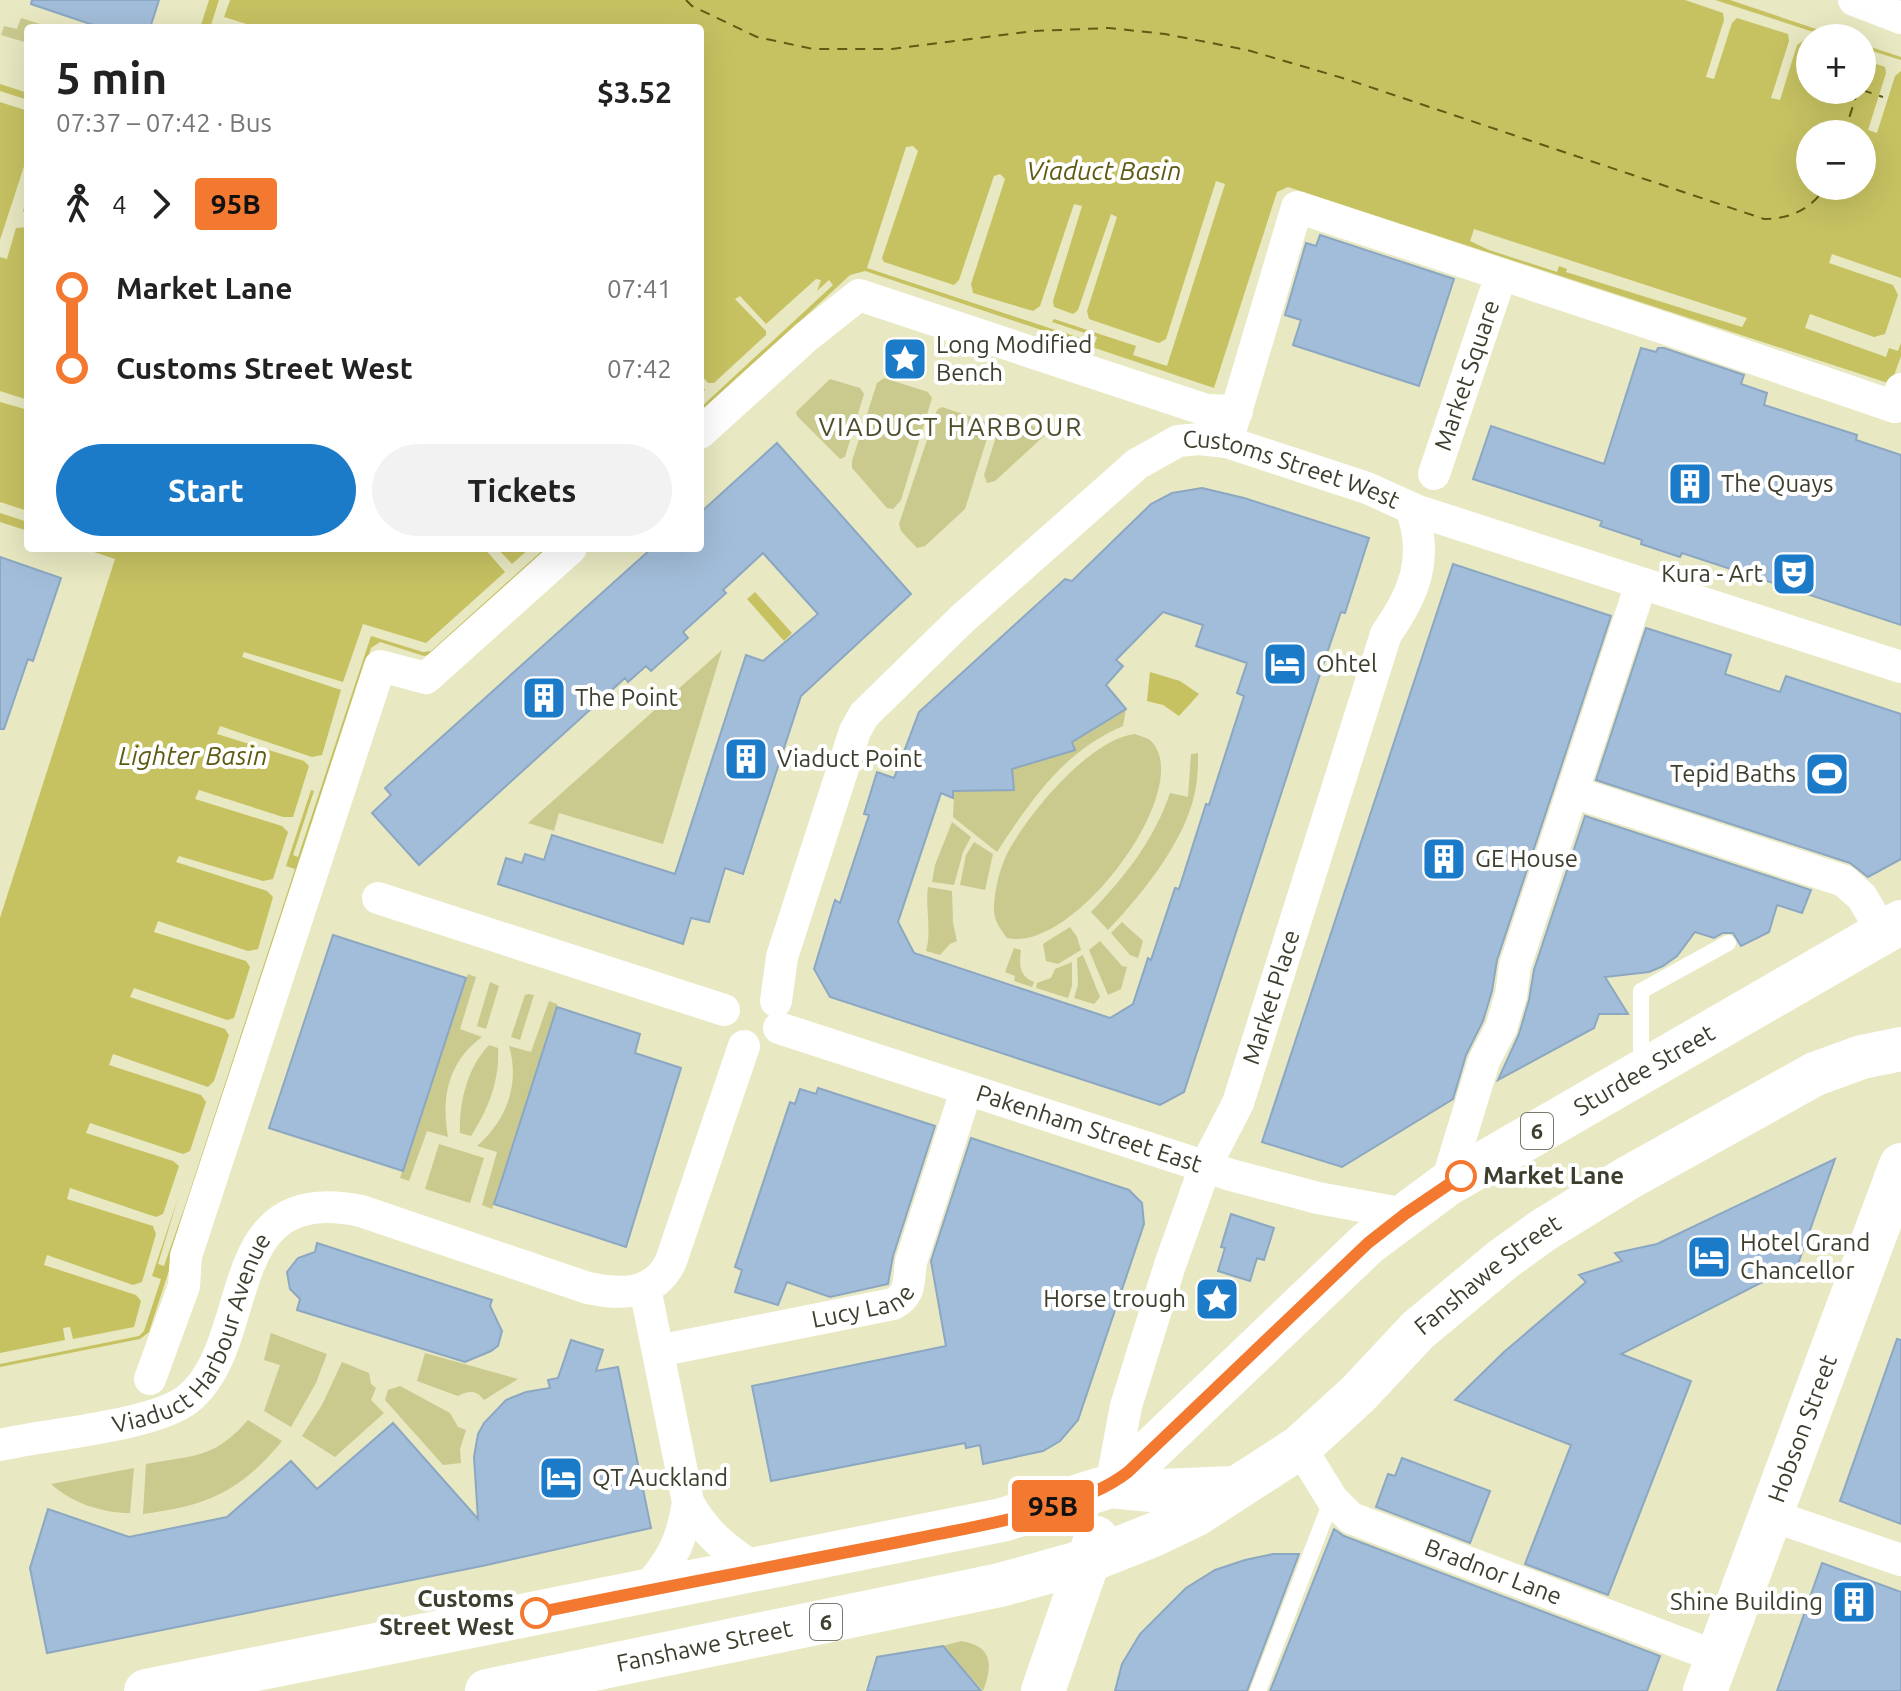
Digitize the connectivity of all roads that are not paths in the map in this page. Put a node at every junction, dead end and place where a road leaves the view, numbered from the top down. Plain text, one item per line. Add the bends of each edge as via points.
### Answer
1 (1854, 0) edge
2 (1901, 18) edge
3 (1501, 275) junction
4 (1901, 389) edge
5 (1237, 411) junction
6 (704, 429) edge
7 (1227, 442) junction
8 (1434, 474) dead end
9 (1411, 508) junction
10 (567, 552) edge
11 (1641, 584) junction
12 (1901, 667) edge
13 (1573, 792) junction
14 (378, 898) dead end
15 (1892, 927) edge
16 (1728, 943) dead end
17 (755, 1003) junction
18 (1901, 1049) edge
19 (1641, 1071) junction
20 (966, 1091) junction
21 (1901, 1165) edge
22 (1205, 1167) junction
23 (1446, 1185) junction
24 (1405, 1214) junction
25 (645, 1288) junction
26 (658, 1351) junction
27 (150, 1379) dead end
28 (0, 1445) edge
29 (1300, 1447) junction
30 (1111, 1486) junction
31 (1235, 1488) junction
32 (1332, 1499) junction
33 (688, 1502) junction
34 (1770, 1515) junction
35 (1090, 1560) junction
36 (1901, 1560) edge
37 (759, 1571) junction
38 (645, 1591) junction
39 (1711, 1674) edge
40 (146, 1691) edge
41 (487, 1691) edge
42 (1043, 1691) edge
43 (1258, 1691) edge

1 - 2 street
3 - 4 street via 1895,407
3 - 5 street via 1297,207
3 - 8 street, Market Square
5 - 6 street via 1207,410 859,295
5 - 7 street
7 - 9 street, Customs Street West via 1354,483
7 - 17 street, Customs Street West via 1178,441 1137,464 962,619 864,715 782,957
9 - 11 street, Customs Street West
9 - 22 street, Market Place via 1421,545 1413,585 1386,634 1238,1103
10 - 27 street via 426,678 380,666
11 - 12 street, Customs Street West
11 - 13 street
13 - 15 street via 1844,881
13 - 23 street via 1515,966 1501,1028 1484,1061
14 - 17 street, Pakenham Street East
15 - 19 main road, Sturdee Street / 6
16 - 19 lane via 1641,991
17 - 20 street, Pakenham Street East
17 - 25 street via 769,1042 744,1046 671,1261 661,1278
18 - 29 main road, Fanshawe Street / 6 via 1852,1059 1815,1074 1542,1231 1418,1330
19 - 23 main road, Sturdee Street / 6
20 - 22 street, Pakenham Street East
20 - 26 street, Lucy Lane via 904,1297 893,1304
21 - 34 main road, Hobson Street
22 - 24 street, Pakenham Street East via 1318,1198
22 - 30 street, Market Place via 1126,1406
23 - 24 main road, Sturdee Street / 6
24 - 30 main road, Sturdee Street / 6
25 - 26 street
25 - 28 street, Viaduct Harbour Avenue via 623,1293 588,1288 361,1211 342,1207 298,1212 264,1236 212,1369 182,1403 142,1419
26 - 33 street
29 - 31 main road, Fanshawe Street / 6
29 - 32 street, Bradnor Lane
30 - 31 main road, Fanshawe Street / 6 via 1161,1491
30 - 35 main road
30 - 37 main road, Fanshawe Street / 6 via 1008,1519
31 - 35 main road, Fanshawe Street / 6 via 1195,1515
32 - 39 street, Bradnor Lane via 1351,1518
32 - 43 lane
33 - 37 street via 718,1543
33 - 38 street via 677,1550
34 - 36 street
34 - 39 main road, Hobson Street
35 - 41 main road, Fanshawe Street / 6 via 896,1608
35 - 42 main road
37 - 38 main road, Fanshawe Street / 6
38 - 40 main road, Fanshawe Street / 6

